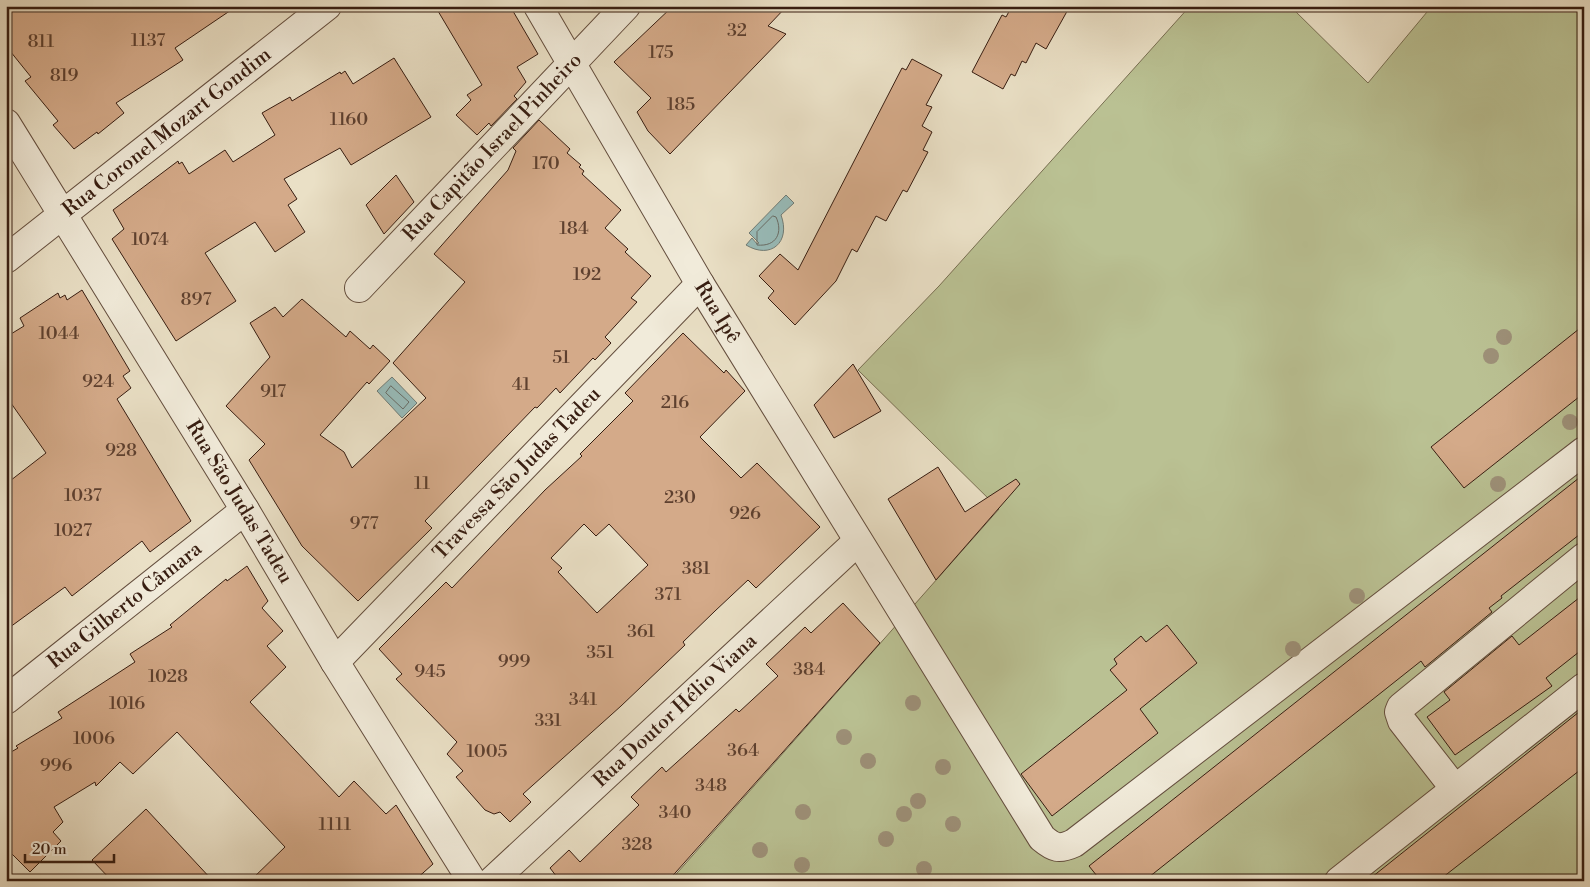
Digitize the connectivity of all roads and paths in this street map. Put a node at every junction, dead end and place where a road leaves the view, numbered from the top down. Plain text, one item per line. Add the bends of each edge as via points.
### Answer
1 (327, 6) edge
2 (538, 6) edge
3 (626, 6) edge
4 (570, 62) junction
5 (6, 124) edge
6 (62, 214) junction
7 (6, 259) edge
8 (700, 284) junction
9 (359, 288) dead end
10 (1584, 450) edge
11 (245, 510) junction
12 (858, 541) junction
13 (1584, 558) edge
14 (335, 662) junction
15 (1584, 687) edge
16 (6, 700) edge
17 (1455, 789) junction
18 (472, 881) edge
19 (492, 881) edge
20 (1339, 881) edge

1 - 6 street, Rua Coronel Mozart Gondim
2 - 4 street, Rua Ipê
3 - 4 street, Rua Capitão Israel Pinheiro
4 - 8 street, Rua Ipê
4 - 9 street, Rua Capitão Israel Pinheiro
5 - 6 street, Rua São Judas Tadeu
6 - 7 street, Rua Coronel Mozart Gondim
6 - 11 street, Rua São Judas Tadeu
8 - 12 street, Rua Ipê
8 - 14 street, Travessa São Judas Tadeu
10 - 12 street, Rua Ipê via 1066,847 1052,847 1042,838
11 - 14 street, Rua São Judas Tadeu
11 - 16 street, Rua Gilberto Câmara
12 - 19 street, Rua Doutor Hélio Viana
13 - 17 street via 1401,706 1402,721
14 - 18 street, Rua São Judas Tadeu
15 - 17 street
17 - 20 street

